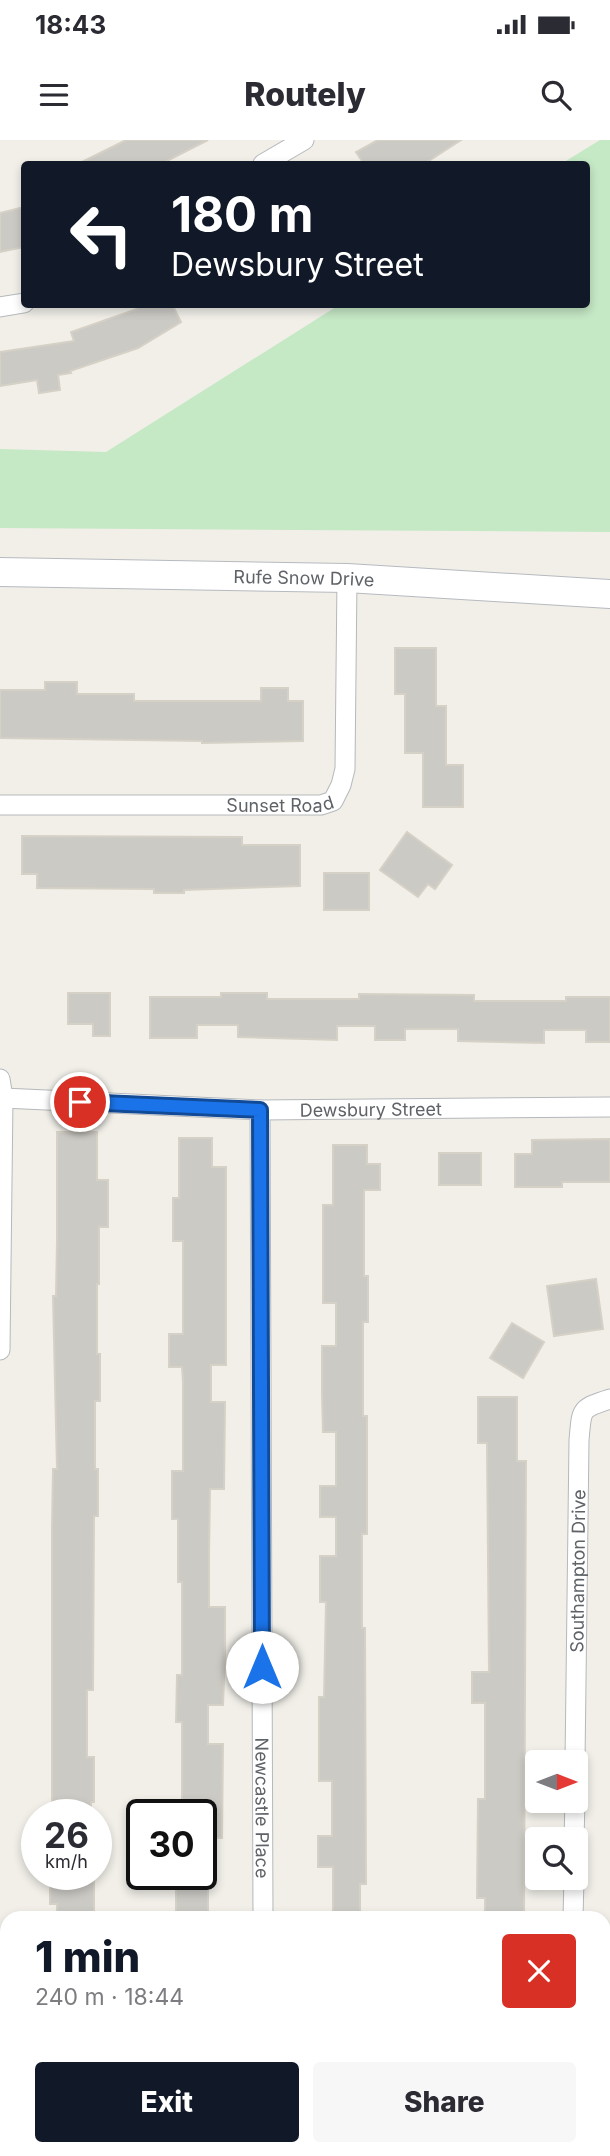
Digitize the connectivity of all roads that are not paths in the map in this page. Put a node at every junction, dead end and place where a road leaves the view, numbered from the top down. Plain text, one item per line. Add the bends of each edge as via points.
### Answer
1 (304, 140) edge
2 (268, 161) edge
3 (21, 304) edge
4 (0, 307) edge
5 (0, 572) edge
6 (347, 578) junction
7 (610, 594) edge
8 (0, 805) edge
9 (2, 1088) edge
10 (610, 1107) edge
11 (260, 1110) junction
12 (0, 1350) edge
13 (610, 1399) edge
14 (575, 1750) edge
15 (574, 1890) edge
16 (263, 1911) edge
17 (573, 1911) edge

1 - 2 street
3 - 4 street
5 - 6 main road, Rufe Snow Drive
6 - 7 main road, Rufe Snow Drive
6 - 8 street, Sunset Road via 345,769 333,801 321,805
9 - 11 street, Dewsbury Street
9 - 12 street
10 - 11 street, Dewsbury Street
11 - 16 street, Newcastle Place
13 - 14 street, Southampton Drive via 587,1406 579,1440
15 - 17 street

